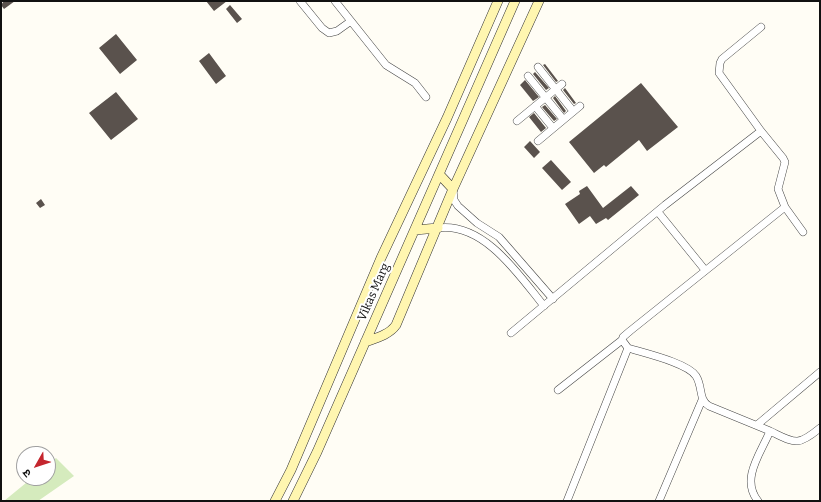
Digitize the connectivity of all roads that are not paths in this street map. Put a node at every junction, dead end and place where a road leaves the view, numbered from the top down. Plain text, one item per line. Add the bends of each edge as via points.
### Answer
1 (300, 1) edge
2 (335, 1) edge
3 (498, 1) edge
4 (515, 1) edge
5 (539, 1) edge
6 (351, 21) junction
7 (761, 27) dead end
8 (538, 66) dead end
9 (528, 76) dead end
10 (562, 84) dead end
11 (556, 89) junction
12 (426, 97) dead end
13 (546, 97) junction
14 (535, 106) junction
15 (580, 106) dead end
16 (574, 111) junction
17 (563, 119) junction
18 (517, 122) dead end
19 (553, 128) junction
20 (761, 131) junction
21 (538, 141) dead end
22 (439, 174) junction
23 (453, 189) junction
24 (785, 207) junction
25 (658, 212) junction
26 (484, 227) junction
27 (438, 228) junction
28 (414, 230) junction
29 (803, 232) dead end
30 (478, 239) junction
31 (705, 270) junction
32 (553, 299) junction
33 (544, 306) junction
34 (511, 333) dead end
35 (622, 340) junction
36 (365, 342) junction
37 (628, 348) junction
38 (820, 372) edge
39 (558, 390) dead end
40 (702, 400) junction
41 (757, 425) junction
42 (820, 428) edge
43 (770, 431) junction
44 (275, 501) edge
45 (293, 501) edge
46 (567, 501) edge
47 (658, 501) edge
48 (758, 501) edge

1 - 6 street via 329,33 337,31
2 - 6 street
3 - 44 main road via 447,118 381,258 291,470
4 - 22 main road, Vikas Marg
5 - 23 main road
6 - 12 street via 386,65 415,83
7 - 20 street via 722,59 719,68 722,78
8 - 11 street
9 - 13 street
10 - 11 street
11 - 13 street
11 - 16 street
13 - 14 street
13 - 17 street
14 - 18 street
14 - 19 street
15 - 16 street
16 - 17 street
17 - 19 street
19 - 21 street
20 - 24 street via 784,162 778,189
20 - 25 street
22 - 23 main road
22 - 28 main road, Vikas Marg
23 - 26 street via 454,200 458,206
23 - 27 main road
24 - 29 street
24 - 31 street
25 - 31 street
25 - 32 street
26 - 30 street
26 - 32 street via 499,237
27 - 28 main road
27 - 30 street via 451,228
27 - 36 main road via 393,330
28 - 36 main road, Vikas Marg
30 - 33 street via 500,252
31 - 35 street
32 - 33 street
33 - 34 street
35 - 37 street
35 - 39 street
36 - 45 main road, Vikas Marg
37 - 40 street via 691,370 700,384
37 - 46 street
38 - 41 street
40 - 41 street via 708,406
40 - 47 street
41 - 43 street
42 - 43 street via 806,440 799,442
43 - 48 street via 750,479 752,491

